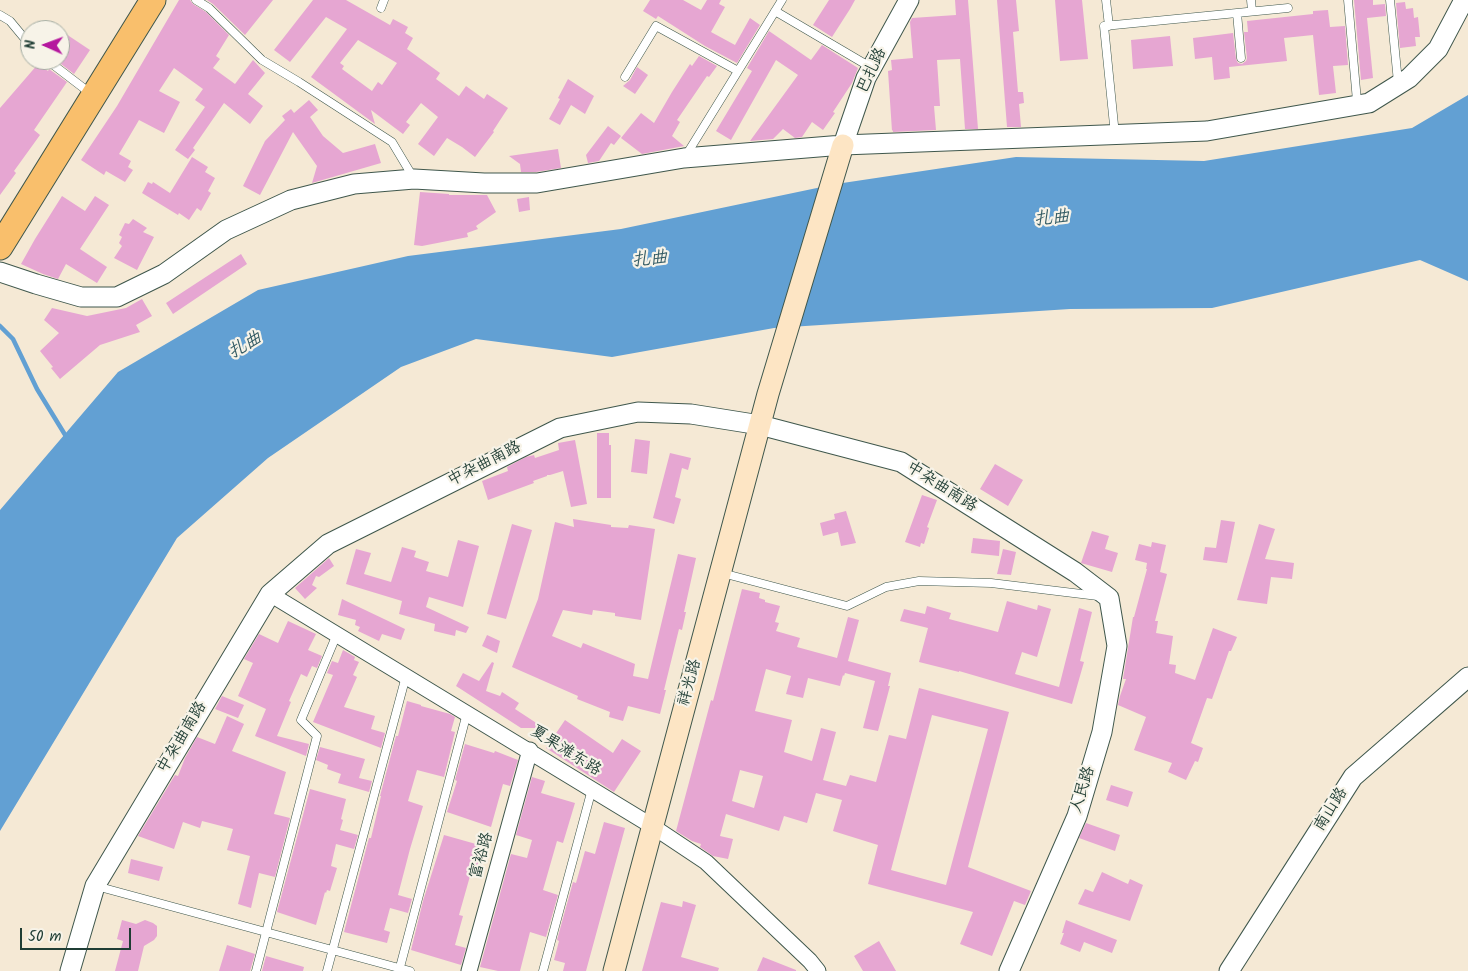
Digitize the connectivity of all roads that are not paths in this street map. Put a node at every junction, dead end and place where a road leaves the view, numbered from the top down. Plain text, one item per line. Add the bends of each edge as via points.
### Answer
1 (154, 0) edge
2 (196, 0) edge
3 (782, 0) edge
4 (909, 0) edge
5 (1106, 0) edge
6 (1252, 0) edge
7 (1348, 0) edge
8 (1390, 0) edge
9 (1464, 0) edge
10 (1288, 8) dead end
11 (775, 11) junction
12 (1252, 11) junction
13 (1236, 13) junction
14 (0, 15) edge
15 (1108, 26) junction
16 (20, 33) edge
17 (1241, 58) dead end
18 (872, 68) junction
19 (60, 70) edge
20 (738, 71) junction
21 (625, 77) dead end
22 (1398, 84) junction
23 (94, 96) junction
24 (1357, 101) dead end
25 (1115, 135) junction
26 (843, 145) junction
27 (684, 158) junction
28 (414, 179) junction
29 (0, 247) edge
30 (0, 272) edge
31 (760, 425) junction
32 (720, 573) junction
33 (270, 594) junction
34 (1109, 598) junction
35 (337, 634) junction
36 (406, 676) junction
37 (1468, 677) edge
38 (467, 713) junction
39 (530, 750) junction
40 (592, 789) junction
41 (652, 826) junction
42 (95, 886) junction
43 (266, 932) junction
44 (333, 950) junction
45 (811, 968) edge
46 (399, 970) edge
47 (70, 971) edge
48 (256, 971) edge
49 (327, 971) edge
50 (410, 971) edge
51 (469, 971) edge
52 (543, 971) edge
53 (614, 971) edge
54 (1009, 971) edge
55 (1229, 971) edge

1 - 23 highway
2 - 28 lane via 209,8 262,60 392,142
3 - 11 lane
4 - 18 street, 巴扎路
5 - 15 lane
6 - 12 lane
7 - 24 lane
8 - 22 lane
9 - 22 street via 1438,48 1409,78
10 - 12 lane
11 - 18 lane
11 - 20 lane
12 - 13 lane
13 - 15 lane
13 - 17 lane
14 - 16 lane
15 - 25 lane via 1104,26
18 - 26 street, 巴扎路
19 - 23 lane
20 - 21 lane via 656,26
20 - 27 lane
22 - 25 street via 1369,103 1207,131
23 - 29 highway
25 - 26 street
26 - 27 street
26 - 31 main road, 祥光路
27 - 28 street via 537,184
28 - 30 street via 354,184 291,200 226,230 164,274 117,297 81,297
31 - 32 main road, 祥光路
31 - 33 street, 中杂曲南路 via 692,414 638,412 560,428 328,544
31 - 34 street, 中杂曲南路 via 901,462 1075,572
32 - 34 lane via 847,606 886,587 919,581 991,583
32 - 41 main road, 祥光路
33 - 35 street, 夏果滩东路
33 - 42 street, 中杂曲南路
34 - 54 street, 人民路 via 1117,646 1102,732 1077,816
35 - 36 street, 夏果滩东路
35 - 43 lane via 301,720 317,736
36 - 38 street, 夏果滩东路
36 - 44 lane
37 - 55 street, 南山路 via 1352,777
38 - 39 street, 夏果滩东路
38 - 46 lane
39 - 40 street, 夏果滩东路
39 - 51 street, 富裕路
40 - 41 street, 夏果滩东路
40 - 52 lane
41 - 45 street, 夏果滩东路 via 706,862
41 - 53 main road, 祥光路
42 - 43 lane
42 - 47 street, 中杂曲南路
43 - 44 lane
43 - 48 lane
44 - 46 lane
44 - 49 lane
46 - 50 lane

